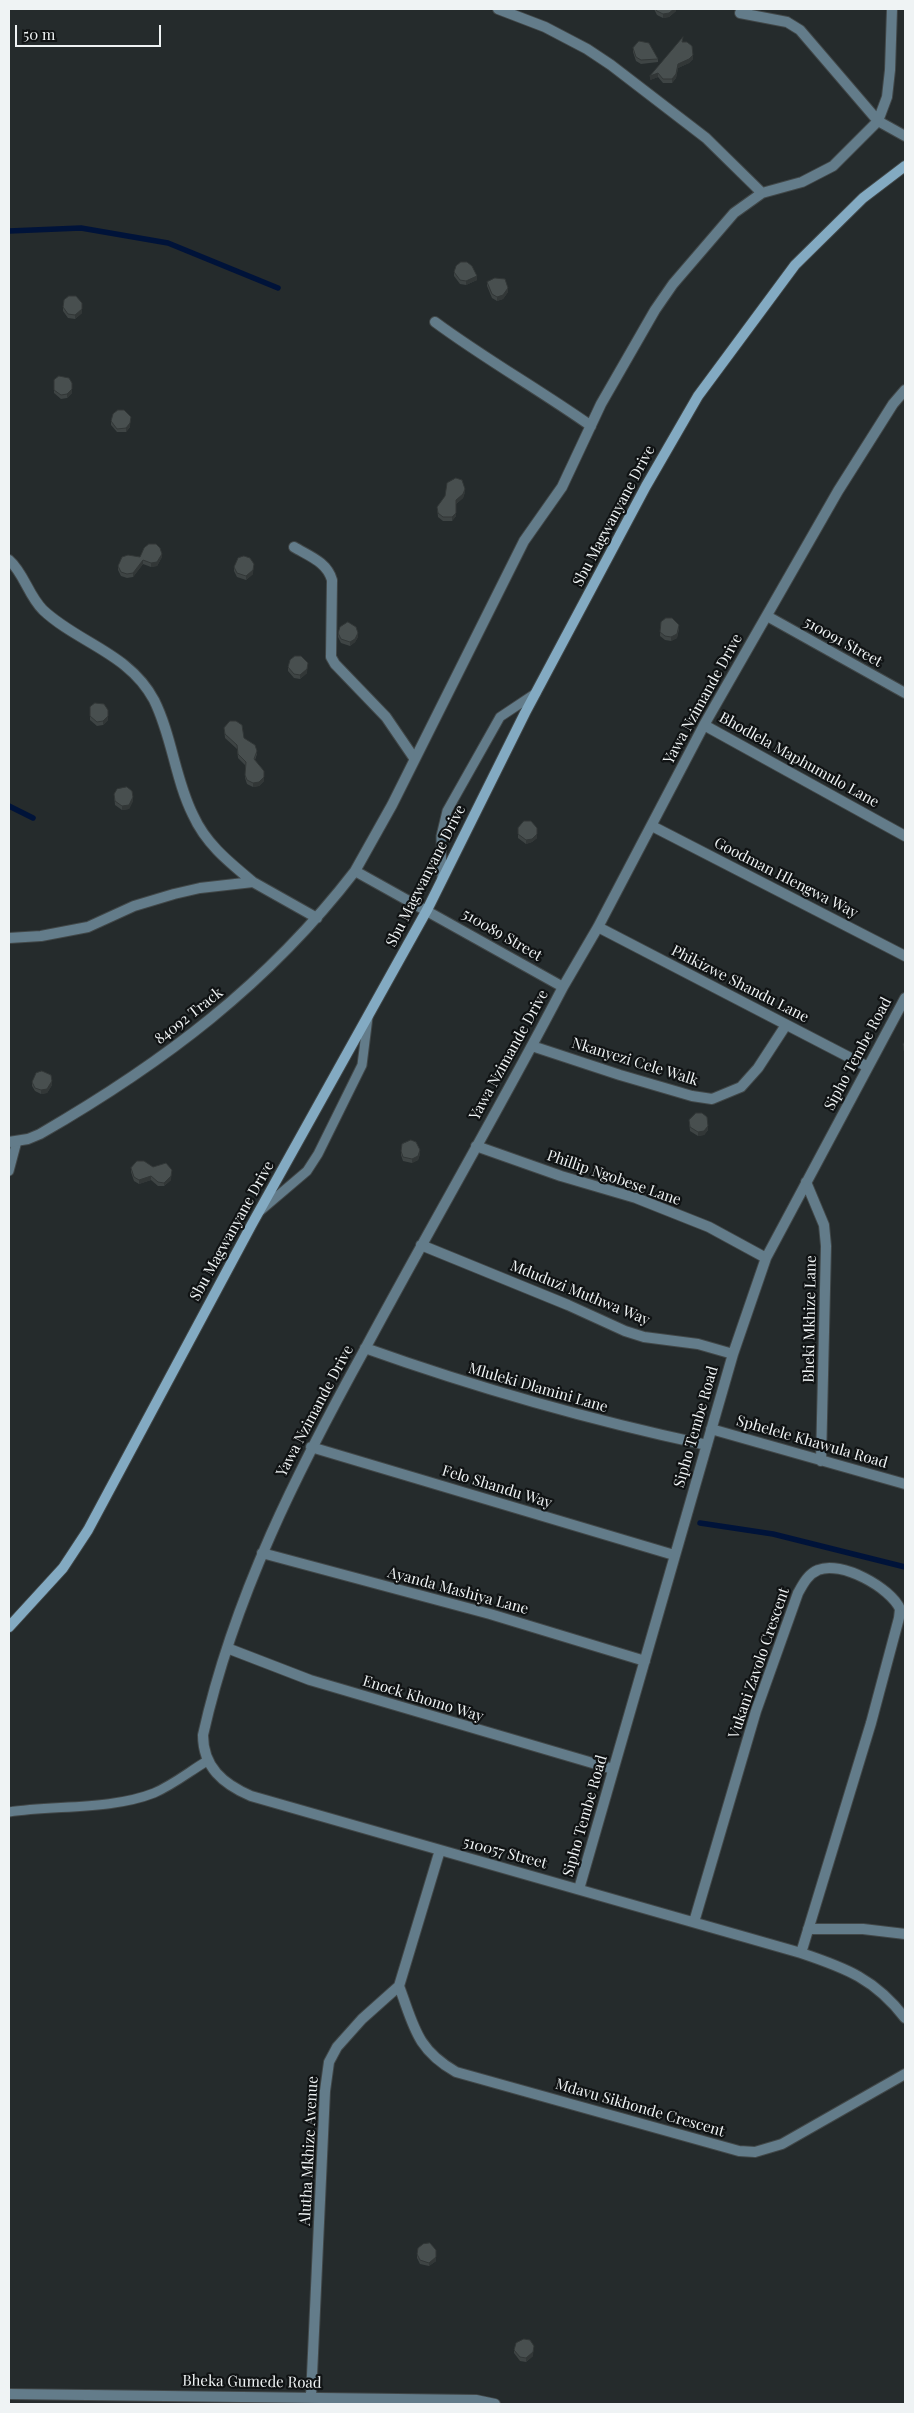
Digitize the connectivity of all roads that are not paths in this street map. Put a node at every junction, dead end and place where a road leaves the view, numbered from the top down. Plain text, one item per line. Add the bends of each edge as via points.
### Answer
1 (498, 9) edge
2 (892, 9) edge
3 (740, 13) dead end
4 (878, 121) junction
5 (905, 136) edge
6 (905, 166) edge
7 (762, 193) junction
8 (435, 322) dead end
9 (905, 390) edge
10 (591, 426) junction
11 (294, 547) dead end
12 (9, 560) edge
13 (766, 616) junction
14 (536, 693) junction
15 (905, 693) edge
16 (704, 725) junction
17 (414, 758) junction
18 (652, 826) junction
19 (905, 836) edge
20 (355, 871) junction
21 (442, 880) junction
22 (253, 882) junction
23 (427, 910) junction
24 (317, 918) junction
25 (598, 927) junction
26 (9, 938) edge
27 (905, 956) edge
28 (563, 987) junction
29 (905, 998) edge
30 (369, 1014) junction
31 (786, 1024) junction
32 (532, 1046) junction
33 (868, 1067) junction
34 (13, 1142) edge
35 (476, 1146) junction
36 (9, 1171) edge
37 (806, 1182) junction
38 (258, 1212) junction
39 (421, 1245) junction
40 (766, 1258) junction
41 (365, 1348) junction
42 (733, 1354) junction
43 (711, 1429) junction
44 (707, 1445) junction
45 (311, 1447) junction
46 (821, 1461) junction
47 (905, 1484) edge
48 (262, 1553) junction
49 (674, 1555) junction
50 (9, 1627) edge
51 (227, 1648) junction
52 (645, 1661) junction
53 (207, 1761) junction
54 (613, 1770) junction
55 (9, 1812) edge
56 (440, 1850) junction
57 (580, 1889) junction
58 (694, 1922) junction
59 (808, 1929) junction
60 (905, 1934) edge
61 (801, 1952) junction
62 (400, 1986) junction
63 (905, 2018) edge
64 (905, 2074) edge
65 (9, 2394) edge
66 (311, 2397) junction
67 (495, 2404) edge

1 - 7 street via 545,27 611,65 706,138
2 - 4 street via 887,97
3 - 4 street via 788,22 800,30
4 - 5 street
4 - 7 street via 833,166 802,182
6 - 14 main road, Sbu Magwanyane Drive via 863,198 795,265 698,396 646,486
7 - 10 street, 84092 Track via 734,213 673,284 626,358
8 - 10 street
9 - 13 street, Yawa Nzimande Drive via 838,491
10 - 17 street, 84092 Track via 562,487 524,542
11 - 17 street via 325,566 332,580 331,657 386,717
12 - 22 street via 43,610 115,657 142,683 154,700 192,814 219,853
13 - 15 street, 510091 Street
13 - 16 street, Yawa Nzimande Drive
14 - 21 main road, Sbu Magwanyane Drive
14 - 21 lane via 500,717 447,811 441,836
16 - 18 street, Yawa Nzimande Drive
16 - 19 street, Bhodlela Maphumulo Lane
17 - 20 street, 84092 Track via 376,838
18 - 25 street, Yawa Nzimande Drive
18 - 27 street, Goodman Hlengwa Way
20 - 23 street, 510089 Street
20 - 24 street, 84092 Track
21 - 23 main road, Sbu Magwanyane Drive
22 - 24 street
22 - 26 street via 174,894 134,906 88,928
23 - 28 street, 510089 Street
23 - 30 main road, Sbu Magwanyane Drive
24 - 34 street, 84092 Track via 258,979 173,1049 61,1122 40,1134
25 - 28 street, Yawa Nzimande Drive
25 - 31 street, Phikizwe Shandu Lane
28 - 32 street, Yawa Nzimande Drive
29 - 33 street, Sipho Tembe Road
30 - 38 main road, Sbu Magwanyane Drive
30 - 38 lane via 362,1065 318,1154 307,1171
31 - 32 street, Nkanyezi Cele Walk via 758,1068 741,1086 712,1098 656,1086
31 - 33 street, Phikizwe Shandu Lane
32 - 35 street, Yawa Nzimande Drive
33 - 37 street, Sipho Tembe Road
34 - 36 lane
35 - 39 street, Yawa Nzimande Drive
35 - 40 street, Phillip Ngobese Lane via 636,1198 709,1227
37 - 40 street, Sipho Tembe Road
37 - 46 street, Bheki Mkhize Lane via 824,1225 826,1246
38 - 50 main road, Sbu Magwanyane Drive via 88,1530 63,1568
39 - 41 street, Yawa Nzimande Drive
39 - 42 street, Mduduzi Muthwa Way via 625,1331
40 - 42 street, Sipho Tembe Road
41 - 44 street, Mluleki Dlamini Lane via 456,1380 608,1424
41 - 45 street, Yawa Nzimande Drive
42 - 43 street, Sipho Tembe Road
43 - 44 street, Sipho Tembe Road
43 - 46 street, Sphelele Khawula Road
44 - 49 street, Sipho Tembe Road
45 - 48 street, Yawa Nzimande Drive
45 - 49 street, Felo Shandu Way
46 - 47 street, Sphelele Khawula Road
48 - 51 street, Yawa Nzimande Drive
48 - 52 street, Ayanda Mashiya Lane via 490,1614
49 - 52 street, Sipho Tembe Road
51 - 53 street, Yawa Nzimande Drive via 203,1735
51 - 54 street, Enock Khomo Way via 319,1683
52 - 54 street, Sipho Tembe Road
53 - 55 lane via 155,1792 136,1798
53 - 56 street, 510057 Street via 231,1787 251,1796
54 - 57 street, Sipho Tembe Road
56 - 57 street, 510057 Street
56 - 62 street
57 - 58 street, 510057 Street
58 - 59 street, Vukani Zavolo Crescent via 756,1711 798,1593 816,1570 826,1567 852,1572 888,1593 900,1610
58 - 61 street, 510057 Street
59 - 60 street via 864,1928
59 - 61 street, Vukani Zavolo Crescent
61 - 63 street, 510057 Street via 846,1968 865,1979 881,1990
62 - 64 street, Mdavu Sikhonde Crescent via 418,2035 428,2052 456,2072 739,2151 755,2152 782,2144
62 - 66 street, Alutha Mkhize Avenue via 348,2032 329,2062
65 - 66 street, Bheka Gumede Road
66 - 67 street, Bheka Gumede Road via 476,2400

